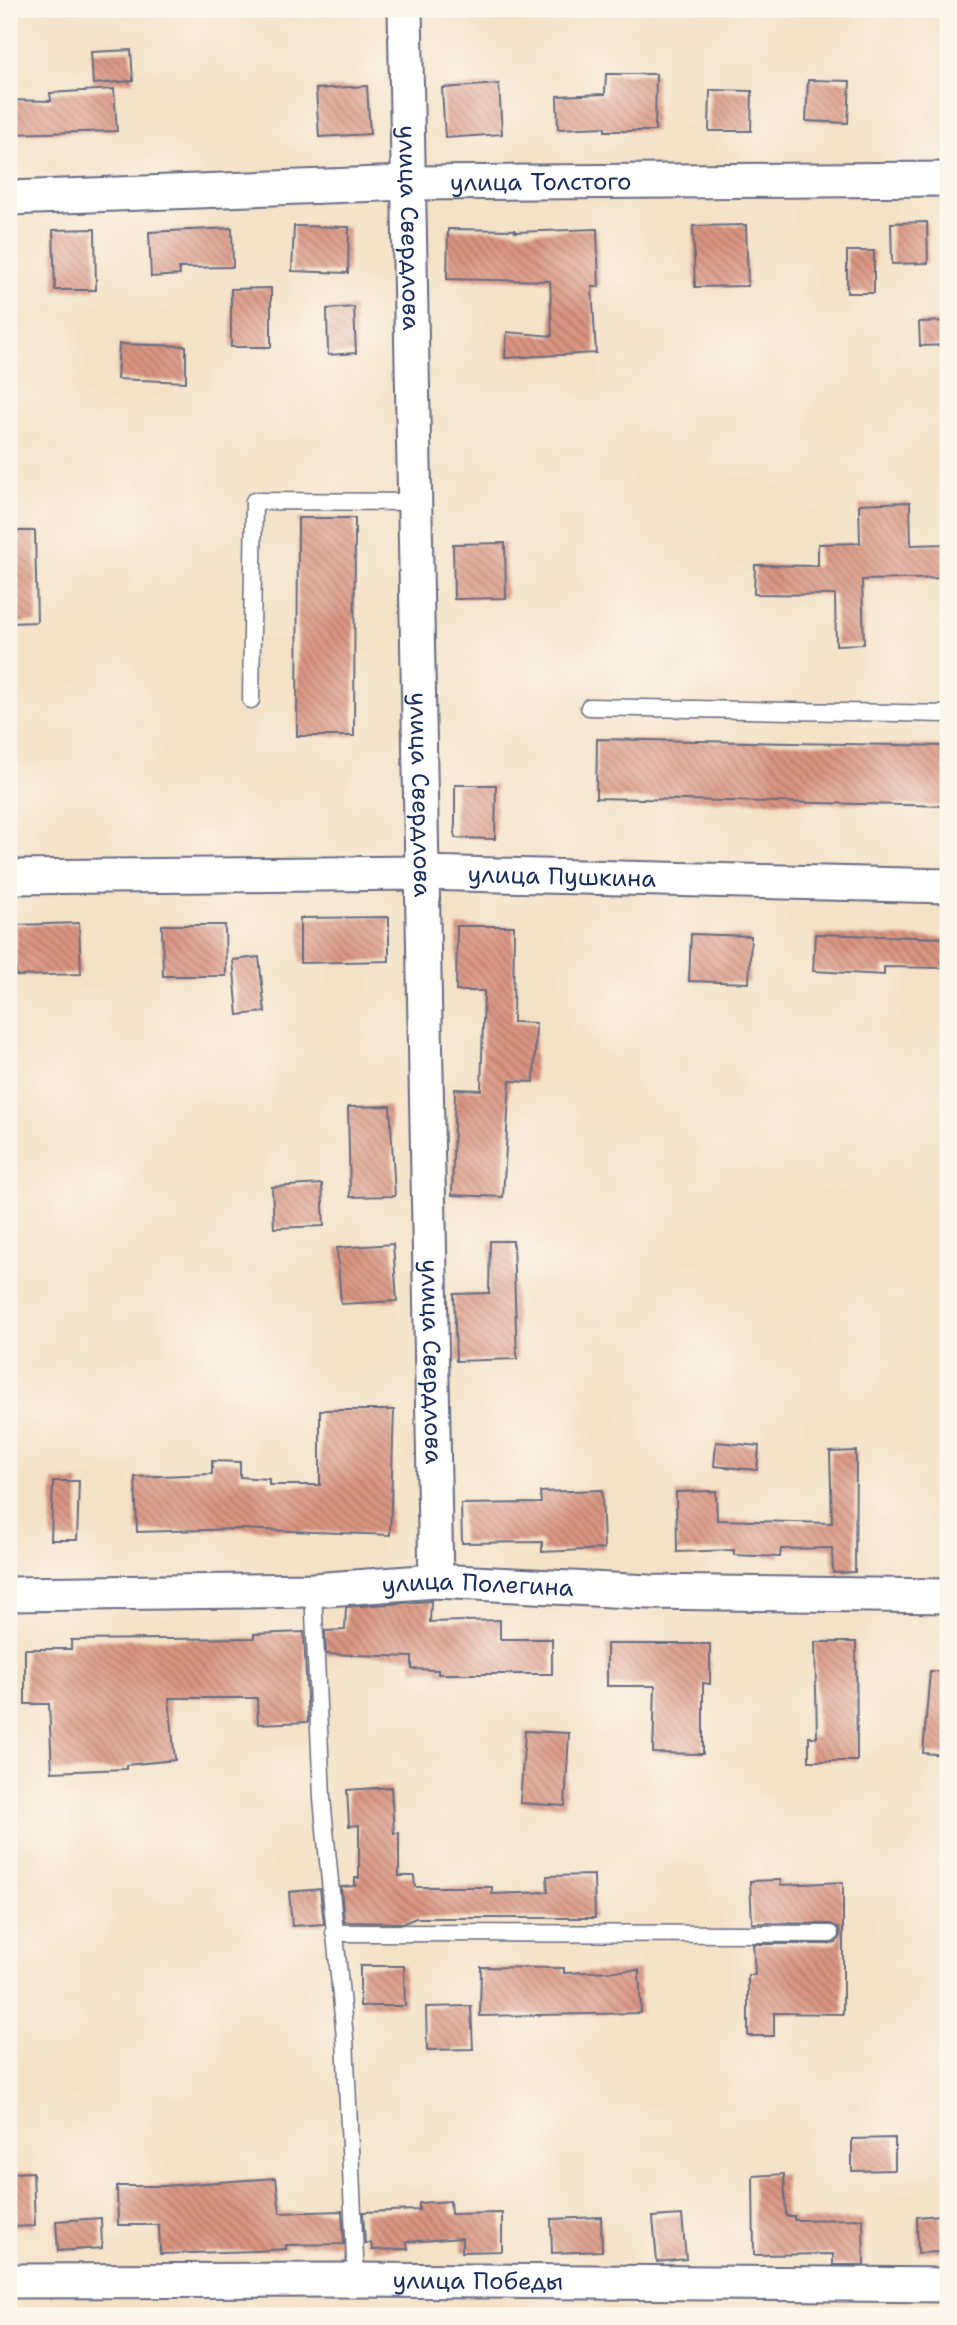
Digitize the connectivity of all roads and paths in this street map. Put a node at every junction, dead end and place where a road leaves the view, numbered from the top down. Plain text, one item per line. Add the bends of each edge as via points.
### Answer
1 (405, 9) edge
2 (948, 179) edge
3 (407, 183) junction
4 (9, 198) edge
5 (414, 502) junction
6 (251, 699) dead end
7 (589, 707) dead end
8 (948, 714) edge
9 (421, 873) junction
10 (9, 877) edge
11 (948, 886) edge
12 (436, 1581) junction
13 (313, 1590) junction
14 (9, 1594) edge
15 (948, 1596) edge
16 (334, 1933) junction
17 (830, 1934) dead end
18 (356, 2280) junction
19 (9, 2281) edge
20 (948, 2286) edge

1 - 3 street, улица Свердлова
2 - 3 street, улица Толстого
3 - 4 street, улица Толстого
3 - 5 street, улица Свердлова
5 - 6 lane via 254,501
5 - 9 street, улица Свердлова
7 - 8 lane
9 - 10 street, улица Пушкина
9 - 11 street, улица Пушкина
9 - 12 street, улица Свердлова
12 - 13 street, улица Полегина
12 - 15 street, улица Полегина via 649,1592
13 - 14 street, улица Полегина
13 - 16 lane via 322,1798
16 - 17 lane
16 - 18 lane via 345,2038
18 - 19 street, улица Победы
18 - 20 street, улица Победы

